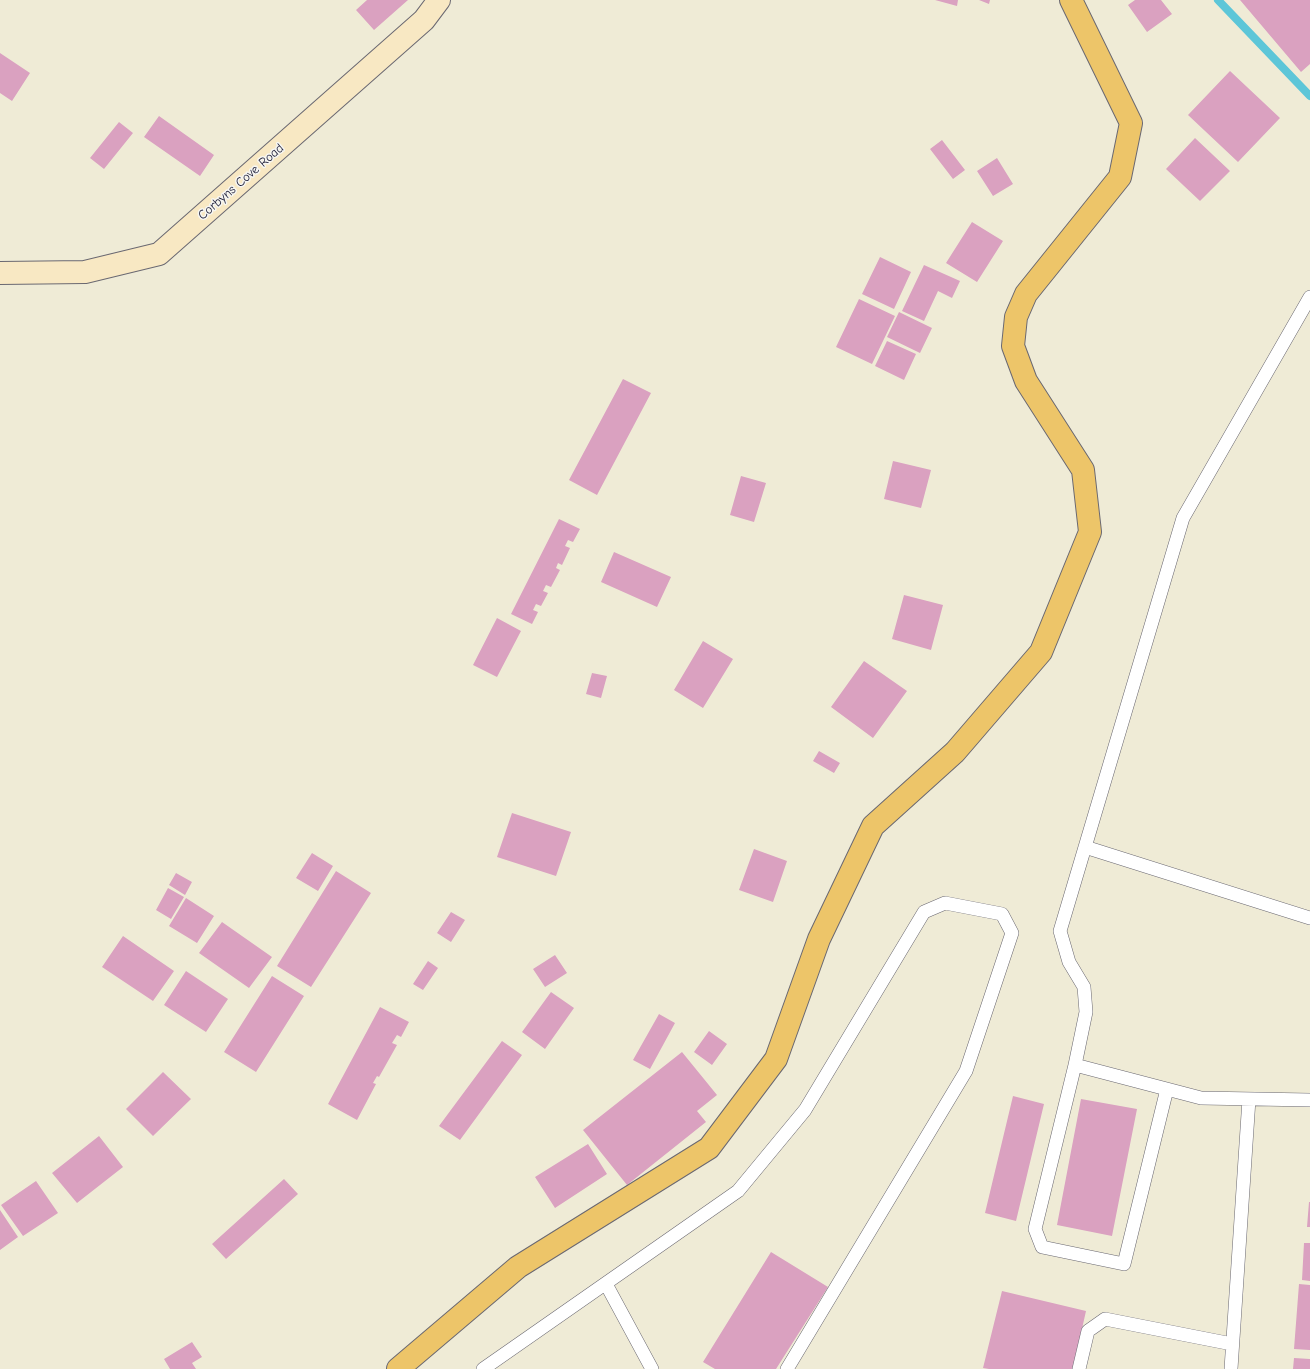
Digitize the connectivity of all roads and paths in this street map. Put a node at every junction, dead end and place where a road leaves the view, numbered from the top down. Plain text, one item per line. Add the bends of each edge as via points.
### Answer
1 (440, 0) edge
2 (1071, 0) edge
3 (0, 273) edge
4 (1310, 296) edge
5 (1085, 847) junction
6 (1310, 918) edge
7 (1075, 1065) junction
8 (1167, 1089) junction
9 (1249, 1099) junction
10 (1310, 1100) edge
11 (606, 1284) junction
12 (1232, 1344) junction
13 (398, 1369) edge
14 (483, 1369) edge
15 (652, 1369) edge
16 (787, 1369) edge
17 (1079, 1369) edge
18 (1231, 1369) edge

1 - 3 main road, Corbyns Cove Road via 424,20 159,254 85,272
2 - 13 main road via 1132,123 1120,177 1026,294 1016,318 1013,346 1026,382 1083,470 1090,532 1041,652 955,752 873,826 819,939 776,1059 709,1148 518,1267
4 - 5 lane via 1183,518
5 - 6 lane
5 - 7 lane via 1060,931 1069,962 1084,987 1086,1012
7 - 8 lane
7 - 8 lane via 1035,1229 1042,1247 1124,1264
8 - 9 lane via 1201,1098
9 - 10 lane
9 - 12 lane
11 - 14 lane
11 - 15 lane
11 - 16 lane via 738,1191 805,1110 924,912 945,903 1002,914 1012,933 966,1071
12 - 17 lane via 1105,1319 1088,1331
12 - 18 lane

